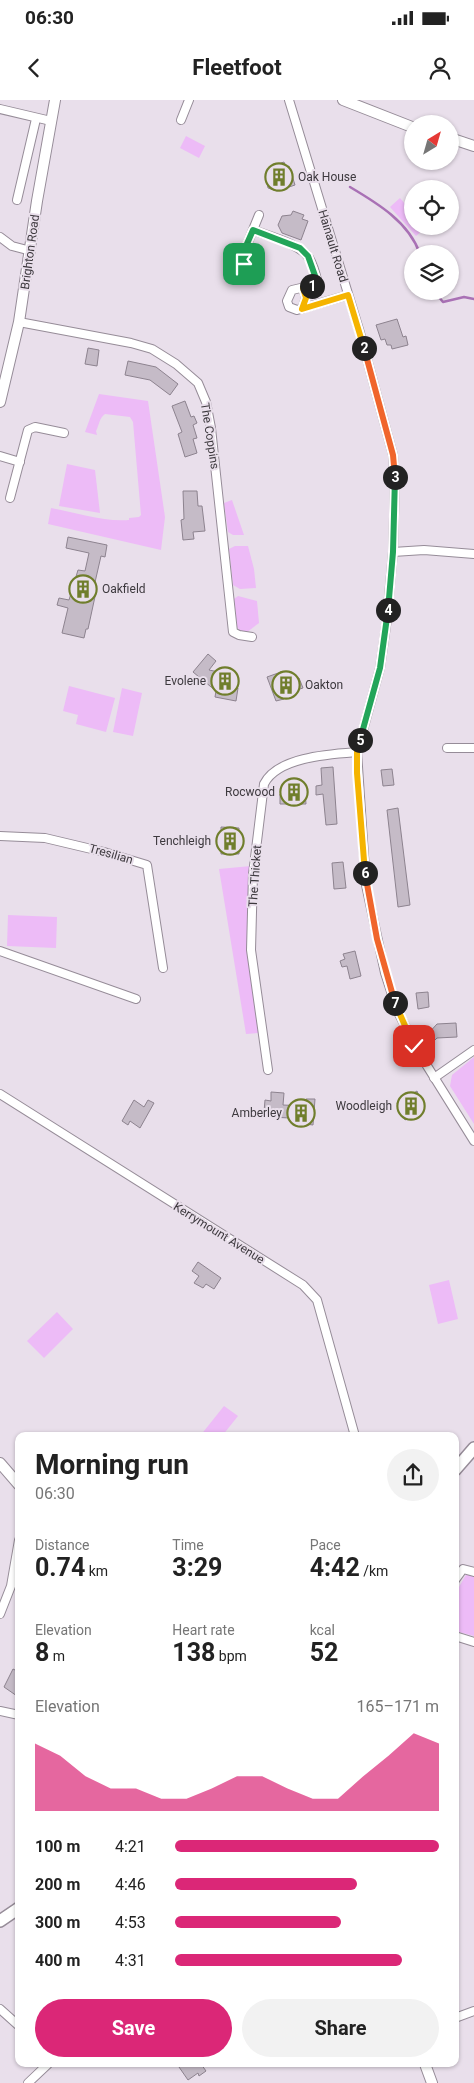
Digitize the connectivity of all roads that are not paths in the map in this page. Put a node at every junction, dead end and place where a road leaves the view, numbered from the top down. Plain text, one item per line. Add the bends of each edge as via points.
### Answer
1 (55, 100) edge
2 (189, 100) edge
3 (289, 100) edge
4 (343, 100) edge
5 (0, 109) edge
6 (36, 119) junction
7 (181, 120) dead end
8 (50, 121) junction
9 (404, 125) edge
10 (459, 141) edge
11 (474, 146) edge
12 (17, 200) dead end
13 (259, 215) dead end
14 (253, 230) junction
15 (0, 237) edge
16 (31, 251) junction
17 (233, 269) dead end
18 (303, 288) junction
19 (348, 295) junction
20 (302, 309) junction
21 (19, 322) junction
22 (0, 402) edge
23 (64, 433) dead end
24 (0, 456) edge
25 (20, 462) junction
26 (10, 498) dead end
27 (393, 552) junction
28 (474, 554) edge
29 (252, 637) dead end
30 (447, 748) dead end
31 (474, 748) edge
32 (357, 752) junction
33 (0, 836) edge
34 (0, 950) edge
35 (163, 968) dead end
36 (136, 999) dead end
37 (474, 1050) edge
38 (268, 1070) dead end
39 (434, 1078) junction
40 (0, 1094) edge
41 (474, 1141) edge
42 (354, 1432) edge
43 (474, 1448) edge
44 (0, 1463) edge
45 (459, 1465) edge
46 (15, 1480) edge
47 (15, 1563) edge
48 (474, 1572) edge
49 (459, 1574) edge
50 (0, 1614) edge
51 (459, 1637) edge
52 (474, 1642) edge
53 (0, 1711) edge
54 (15, 1714) edge
55 (15, 1911) edge
56 (0, 1921) edge
57 (0, 2009) edge
58 (474, 2012) edge
59 (459, 2017) edge
60 (15, 2022) edge
61 (45, 2067) edge
62 (426, 2067) edge
63 (28, 2083) edge
64 (432, 2083) edge

1 - 8 street, Brighton Road
2 - 7 street
3 - 19 street, Hainault Road
4 - 9 street
5 - 6 street
6 - 8 street
6 - 12 street
8 - 16 street, Brighton Road
10 - 11 street
13 - 14 street
14 - 17 street via 246,246 244,264
14 - 18 street via 300,248 308,256 318,284
15 - 16 street via 12,246
16 - 21 street, Brighton Road
18 - 20 street via 306,298
18 - 20 street via 292,290 288,301 289,307
19 - 20 street
19 - 27 street, Hainault Road via 393,455
21 - 22 street, Brighton Road
21 - 29 street, The Coppins via 152,349 198,383 211,428 233,632 238,636
23 - 25 street via 35,427 28,430
24 - 25 street
25 - 26 street
27 - 28 street via 424,550
27 - 32 street, Hainault Road via 380,668
30 - 31 street
32 - 38 street, The Thicket via 319,756 285,766 275,770 264,784 253,874 251,950
32 - 39 street, Hainault Road via 366,885 377,939 397,1010
33 - 35 street, Tresilian via 45,838 147,865
34 - 36 street
37 - 39 street
39 - 41 street, Hainault Road
40 - 42 street, Kerrymount Avenue via 303,1285 317,1300
43 - 45 main road
44 - 46 street
47 - 50 street via 11,1586
48 - 49 street via 463,1569
51 - 52 street
53 - 54 street
55 - 56 main road
57 - 60 street
58 - 59 street
61 - 63 street
62 - 64 street

